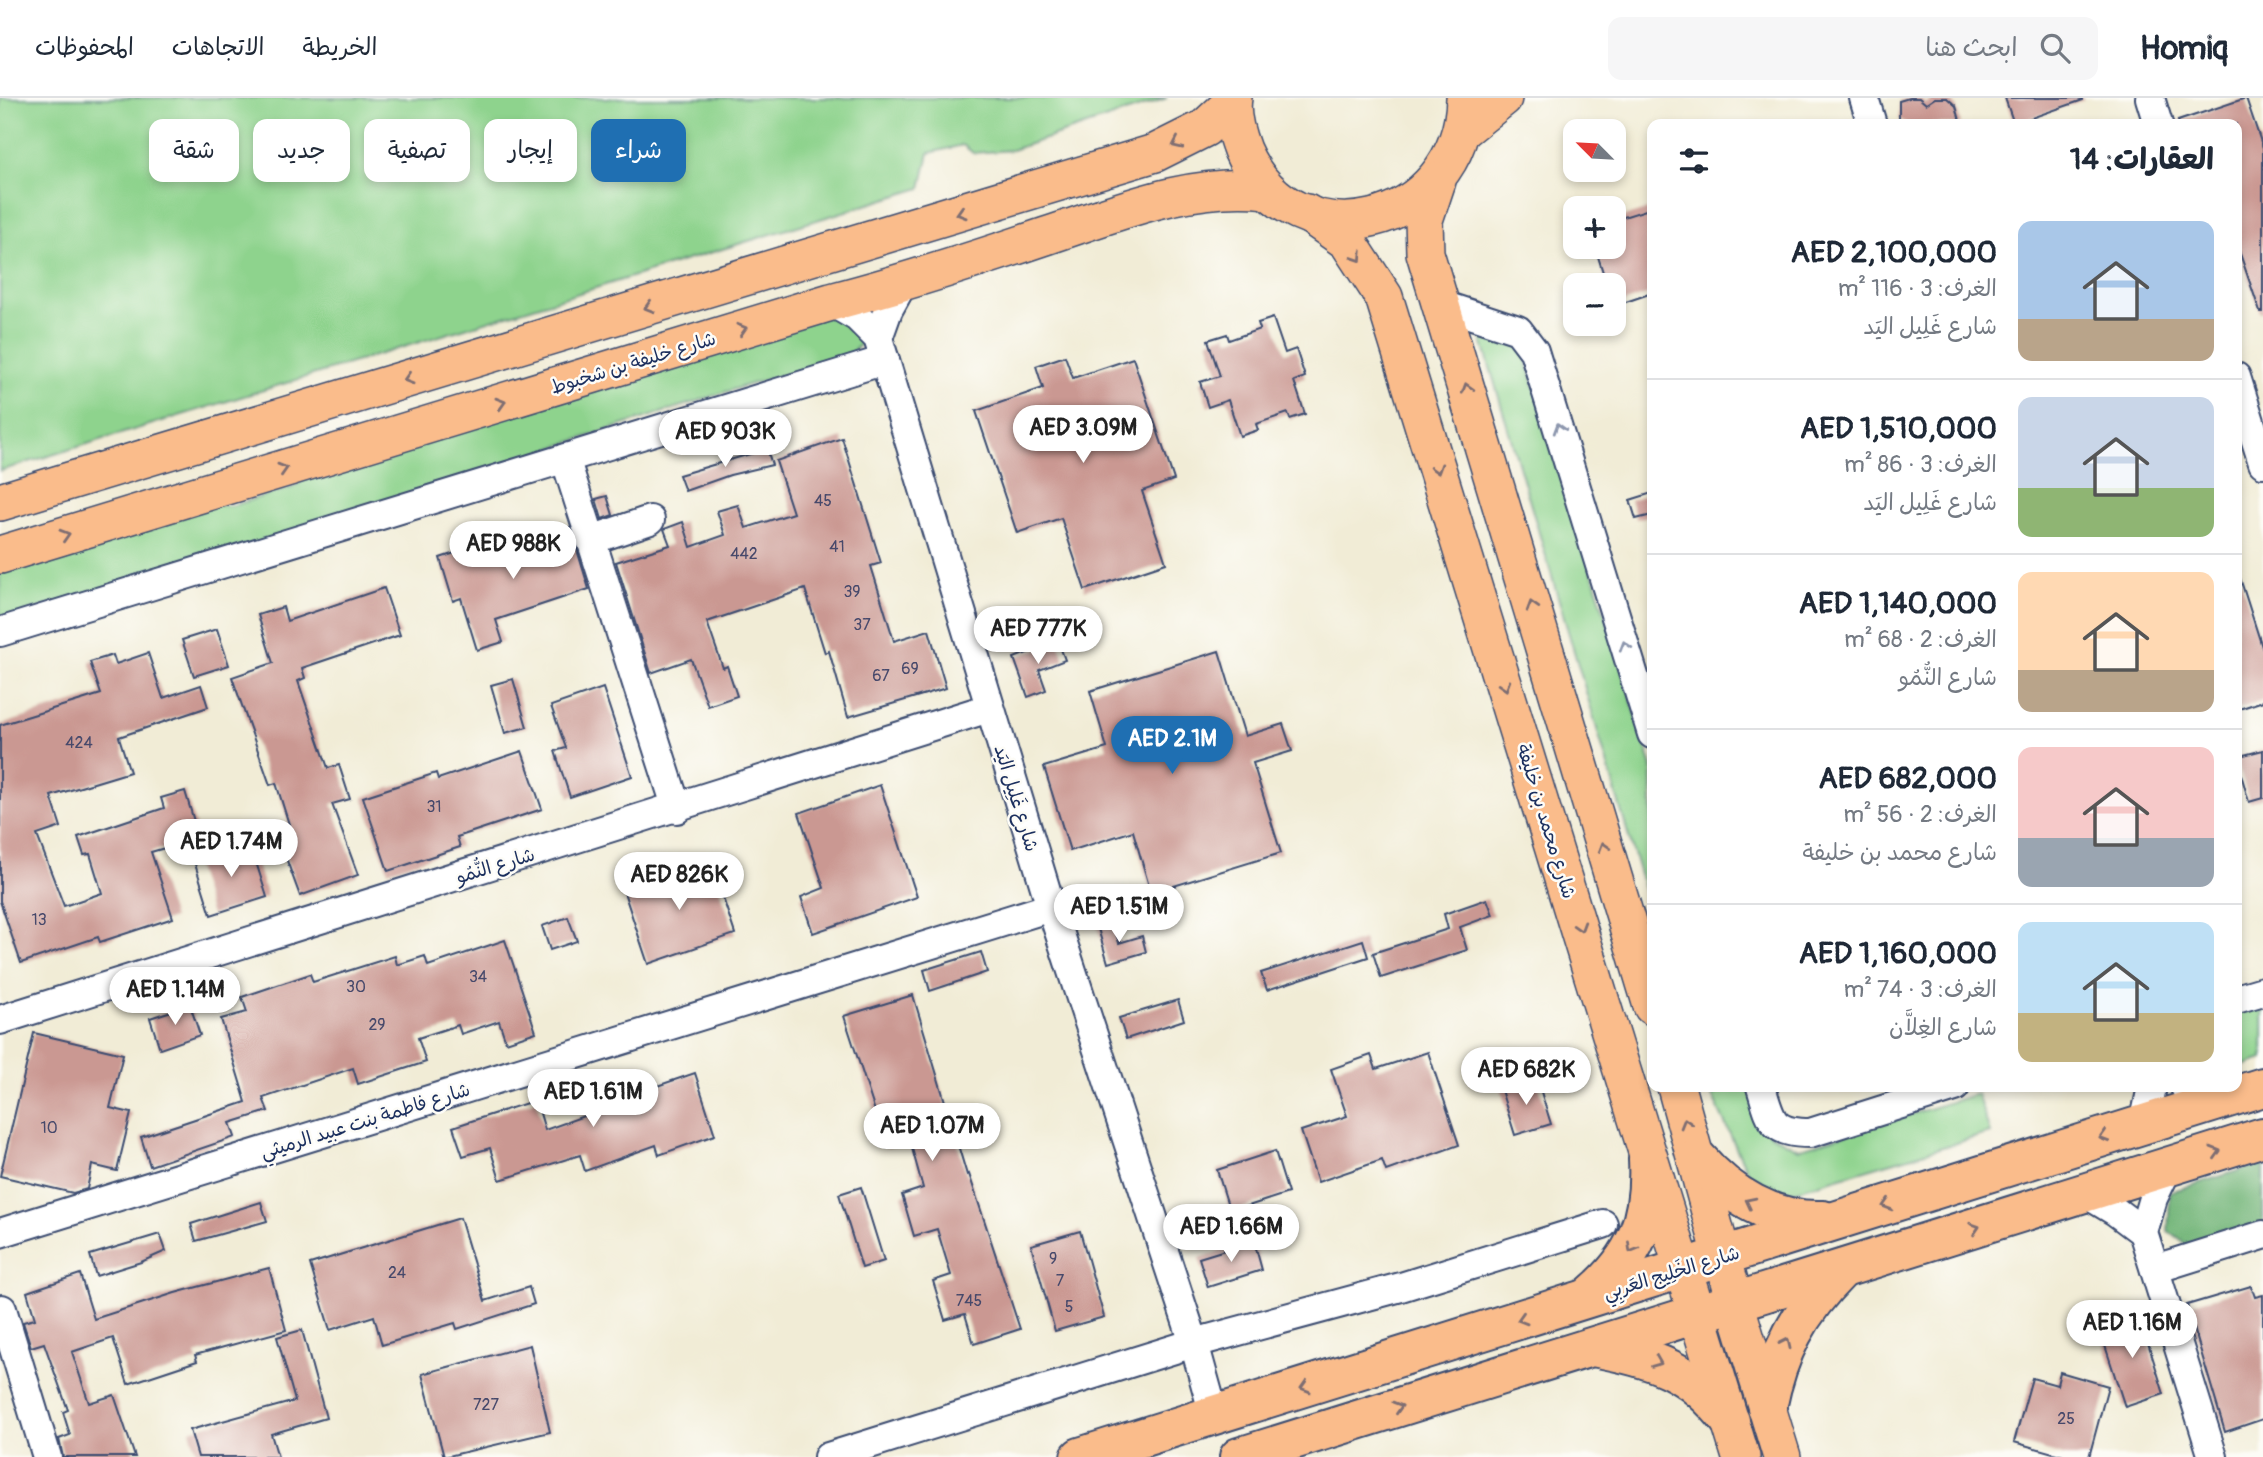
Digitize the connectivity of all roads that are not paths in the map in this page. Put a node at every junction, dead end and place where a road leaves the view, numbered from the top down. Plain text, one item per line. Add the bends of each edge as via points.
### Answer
1 (1503, 98) edge
2 (1864, 98) edge
3 (1232, 101) edge
4 (1464, 114) edge
5 (1870, 119) edge
6 (1437, 181) junction
7 (1268, 190) junction
8 (1307, 214) junction
9 (903, 283) junction
10 (831, 302) junction
11 (1442, 305) junction
12 (882, 349) junction
13 (2242, 396) edge
14 (565, 458) junction
15 (2263, 463) edge
16 (0, 502) edge
17 (650, 520) dead end
18 (591, 540) junction
19 (0, 555) edge
20 (0, 632) edge
21 (989, 708) junction
22 (1647, 718) edge
23 (677, 808) junction
24 (1051, 907) junction
25 (1647, 989) edge
26 (2263, 991) edge
27 (2242, 997) edge
28 (0, 1020) edge
29 (2263, 1087) edge
30 (2242, 1090) edge
31 (1677, 1092) edge
32 (1763, 1092) edge
33 (1939, 1092) edge
34 (2151, 1092) edge
35 (2223, 1092) edge
36 (2199, 1095) edge
37 (2144, 1124) junction
38 (2263, 1137) edge
39 (1697, 1158) junction
40 (1648, 1159) junction
41 (2168, 1167) junction
42 (2085, 1193) junction
43 (1839, 1220) junction
44 (1603, 1223) dead end
45 (2143, 1232) junction
46 (0, 1233) edge
47 (2263, 1235) edge
48 (1722, 1256) junction
49 (1683, 1268) junction
50 (2155, 1269) junction
51 (1840, 1271) junction
52 (1587, 1298) junction
53 (1735, 1303) junction
54 (2, 1309) dead end
55 (1698, 1313) junction
56 (1194, 1343) junction
57 (1591, 1347) junction
58 (1767, 1408) junction
59 (1214, 1415) junction
60 (1730, 1420) junction
61 (1256, 1454) edge
62 (47, 1457) edge
63 (828, 1457) edge
64 (1080, 1457) edge
65 (1741, 1457) edge
66 (1782, 1457) edge
67 (2213, 1457) edge

1 - 4 main road
2 - 5 street
3 - 7 main road via 1236,135 1249,165
3 -> 16 main road via 1197,133 1155,153
4 - 6 main road via 1453,157
6 - 8 main road via 1409,204 1377,218 1341,221
6 - 11 main road via 1424,220 1425,253
7 - 8 main road, شارع محمد بن خليفة
7 - 9 main road, شارع خليفة بن شخبوط via 1219,187 1170,196
8 -> 40 main road, شارع محمد بن خليفة via 1348,242 1384,297
9 - 10 main road, شارع خليفة بن شخبوط
9 - 12 street via 888,310
10 - 12 street via 857,317
19 -> 10 main road, شارع خليفة بن شخبوط
22 -> 11 street via 1534,351 1518,330
25 -> 11 main road
12 - 14 street
12 - 21 street, شارع غَلِيل اليَد
13 - 15 street
14 - 18 street
14 - 20 street
17 - 18 street
18 - 23 street
21 - 23 street, شارع النُّمُو
21 - 24 street, شارع غَلِيل اليَد
23 - 28 street, شارع النُّمُو
24 - 46 street, شارع فاطمة بنت عبيد الرميثي
24 - 56 street, شارع غَلِيل اليَد
26 - 27 street
29 - 30 highway, شارع الخَلِيج العَربِي
39 -> 31 main road
32 - 33 street via 1772,1122 1787,1133 1810,1133
34 - 37 street
35 - 36 highway, شارع الخَلِيج العَربِي
36 - 37 highway, شارع الخَلِيج العَربِي
37 -> 43 highway, شارع الخَلِيج العَربِي
41 -> 38 highway
43 -> 39 highway via 1795,1218 1752,1204 1722,1184
39 - 48 main road
40 - 49 main road, شارع محمد بن خليفة
40 -> 52 highway via 1648,1193 1636,1244
41 - 42 highway
41 - 45 street
42 - 45 street
51 -> 42 highway
43 - 48 highway, شارع الخَلِيج العَربِي
44 - 56 street via 1401,1287
45 - 50 street
47 - 50 street
48 - 49 highway, شارع الخَلِيج العَربِي
48 - 53 main road
49 - 52 highway, شارع الخَلِيج العَربِي
49 - 55 main road, شارع محمد بن خليفة
50 - 67 street
51 - 53 highway
58 -> 51 highway via 1777,1364 1793,1329
52 -> 59 highway, شارع الخَلِيج العَربِي
53 - 55 highway
53 - 58 main road
54 - 62 street
55 - 57 highway
55 - 60 main road, شارع محمد بن خليفة
56 - 59 street, شارع غَلِيل اليَد
56 - 63 street
57 -> 60 highway via 1632,1353 1672,1368 1704,1390
61 -> 57 highway
58 - 66 main road
59 - 64 highway, شارع الخَلِيج العَربِي
60 - 65 main road, شارع محمد بن خليفة

